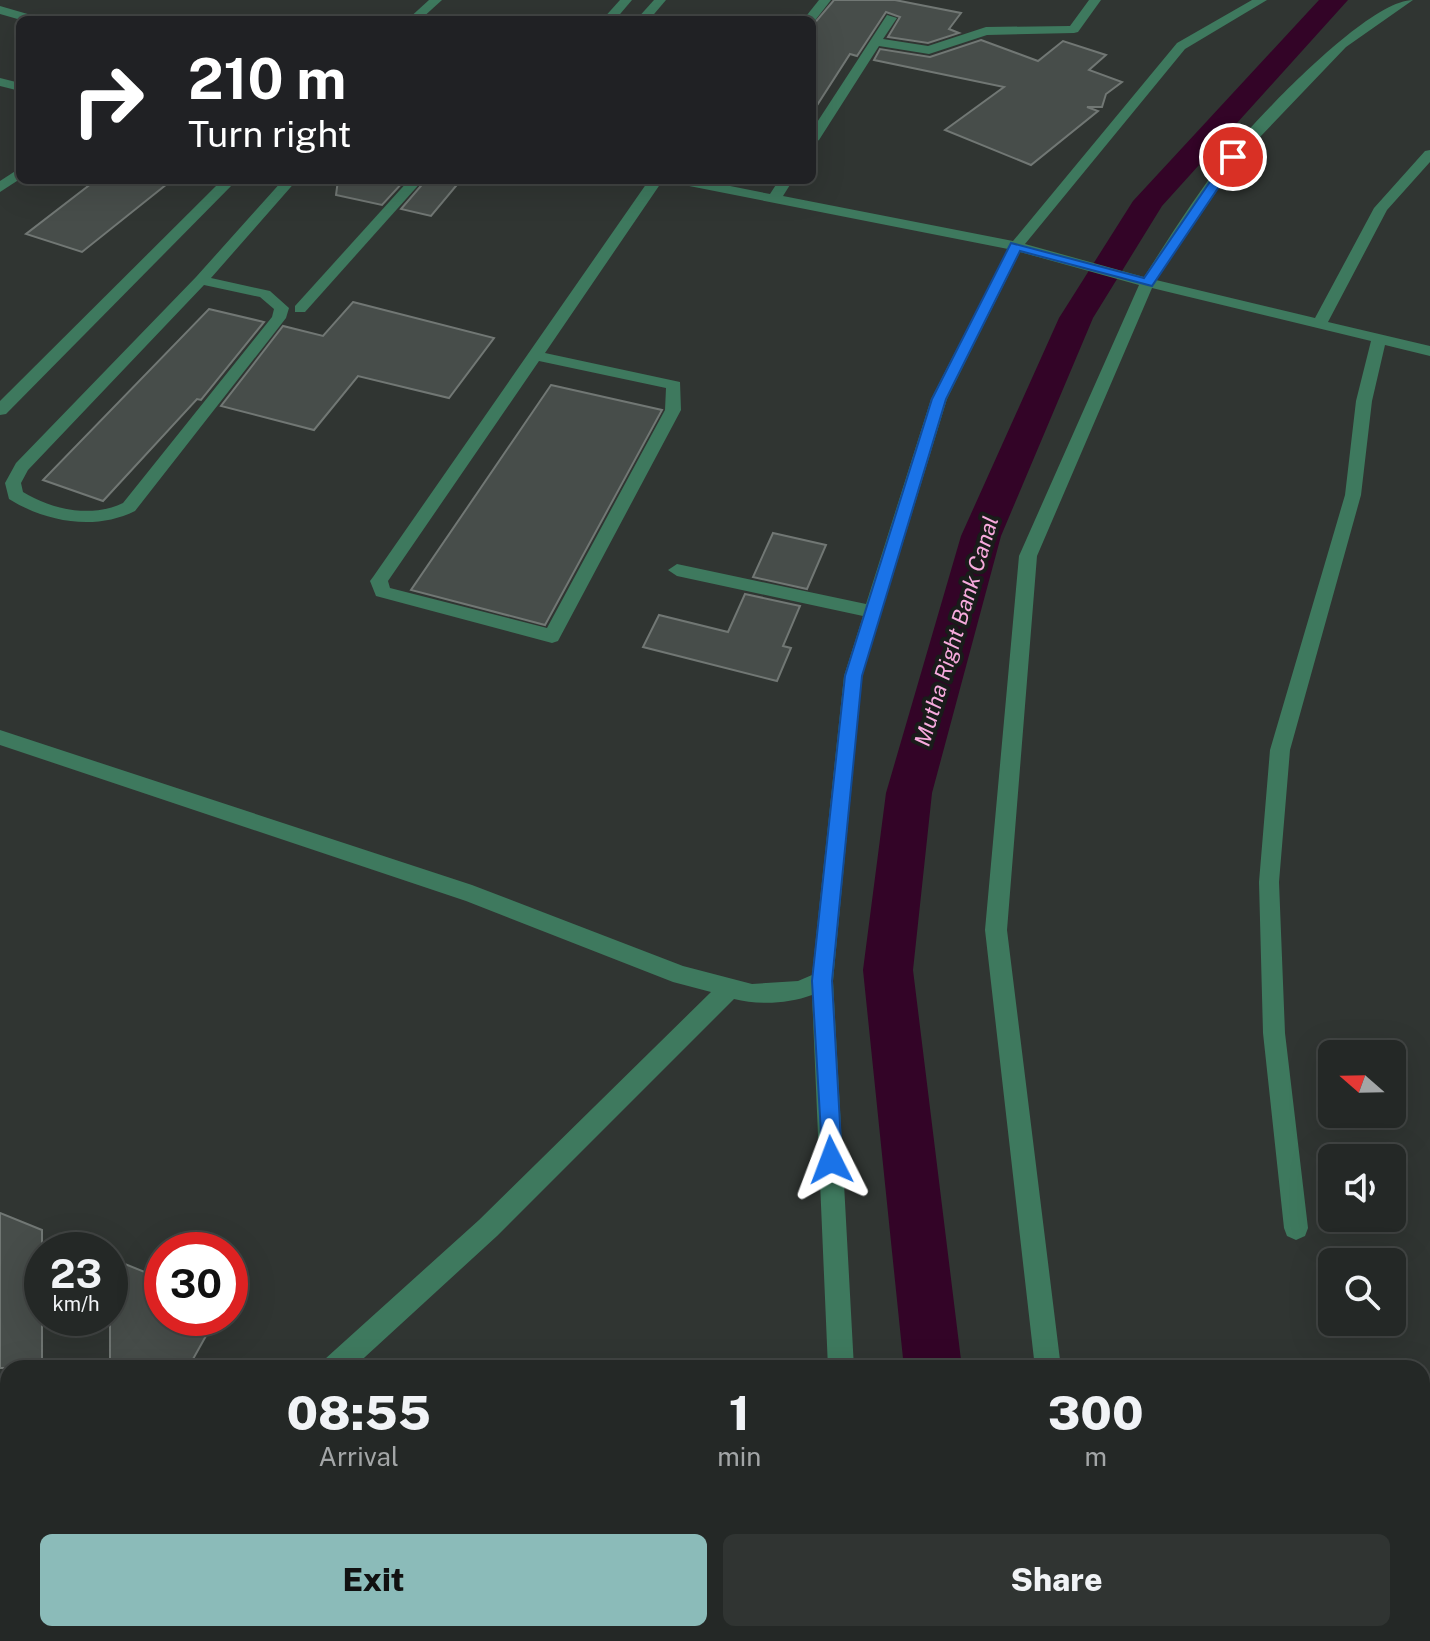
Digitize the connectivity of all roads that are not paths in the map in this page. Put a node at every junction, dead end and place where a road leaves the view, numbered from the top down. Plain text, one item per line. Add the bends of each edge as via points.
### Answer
1 (23, 0) edge
2 (436, 0) edge
3 (626, 0) edge
4 (660, 0) edge
5 (825, 0) edge
6 (1095, 0) edge
7 (1261, 0) edge
8 (1407, 0) edge
9 (1, 11) edge
10 (418, 16) edge
11 (612, 16) edge
12 (646, 16) edge
13 (812, 16) edge
14 (891, 18) dead end
15 (876, 42) junction
16 (816, 134) edge
17 (1430, 154) edge
18 (16, 175) edge
19 (226, 184) edge
20 (286, 184) edge
21 (412, 184) edge
22 (653, 184) edge
23 (702, 184) edge
24 (783, 184) edge
25 (0, 188) edge
26 (774, 199) junction
27 (1016, 246) junction
28 (201, 280) junction
29 (1147, 283) junction
30 (300, 309) dead end
31 (1319, 324) junction
32 (1379, 339) junction
33 (1430, 351) edge
34 (533, 355) junction
35 (0, 410) edge
36 (677, 570) dead end
37 (873, 612) junction
38 (0, 737) edge
39 (822, 981) junction
40 (729, 989) junction
41 (1296, 1228) dead end
42 (343, 1360) edge
43 (841, 1360) edge
44 (1047, 1360) edge

1 - 9 street
2 - 10 street
3 - 11 street
4 - 12 street
5 - 13 street
6 - 15 street via 1082,21 1063,31 986,31 929,50
7 - 27 street via 1181,46
8 - 29 street via 1342,44 1233,157
14 - 15 street
15 - 16 street
17 - 31 street via 1381,208
18 - 25 street
19 - 35 street
20 - 28 street
21 - 30 street
22 - 34 street
23 - 26 street
24 - 26 street
26 - 27 street
27 - 29 street
27 - 37 street via 939,399
28 - 28 street via 22,467 13,483 15,495 77,516 103,518 129,507 279,318 282,308 265,294
29 - 31 street
29 - 44 street via 1028,556 996,930
31 - 32 street
32 - 33 street
32 - 41 street via 1364,401 1353,495 1280,750 1269,882 1274,1033
34 - 34 street via 379,581 382,592 552,636 673,410 674,385
36 - 37 street
37 - 39 street via 853,676
38 - 40 street via 472,894
39 - 40 street via 777,994
39 - 43 street
40 - 42 street via 488,1228

